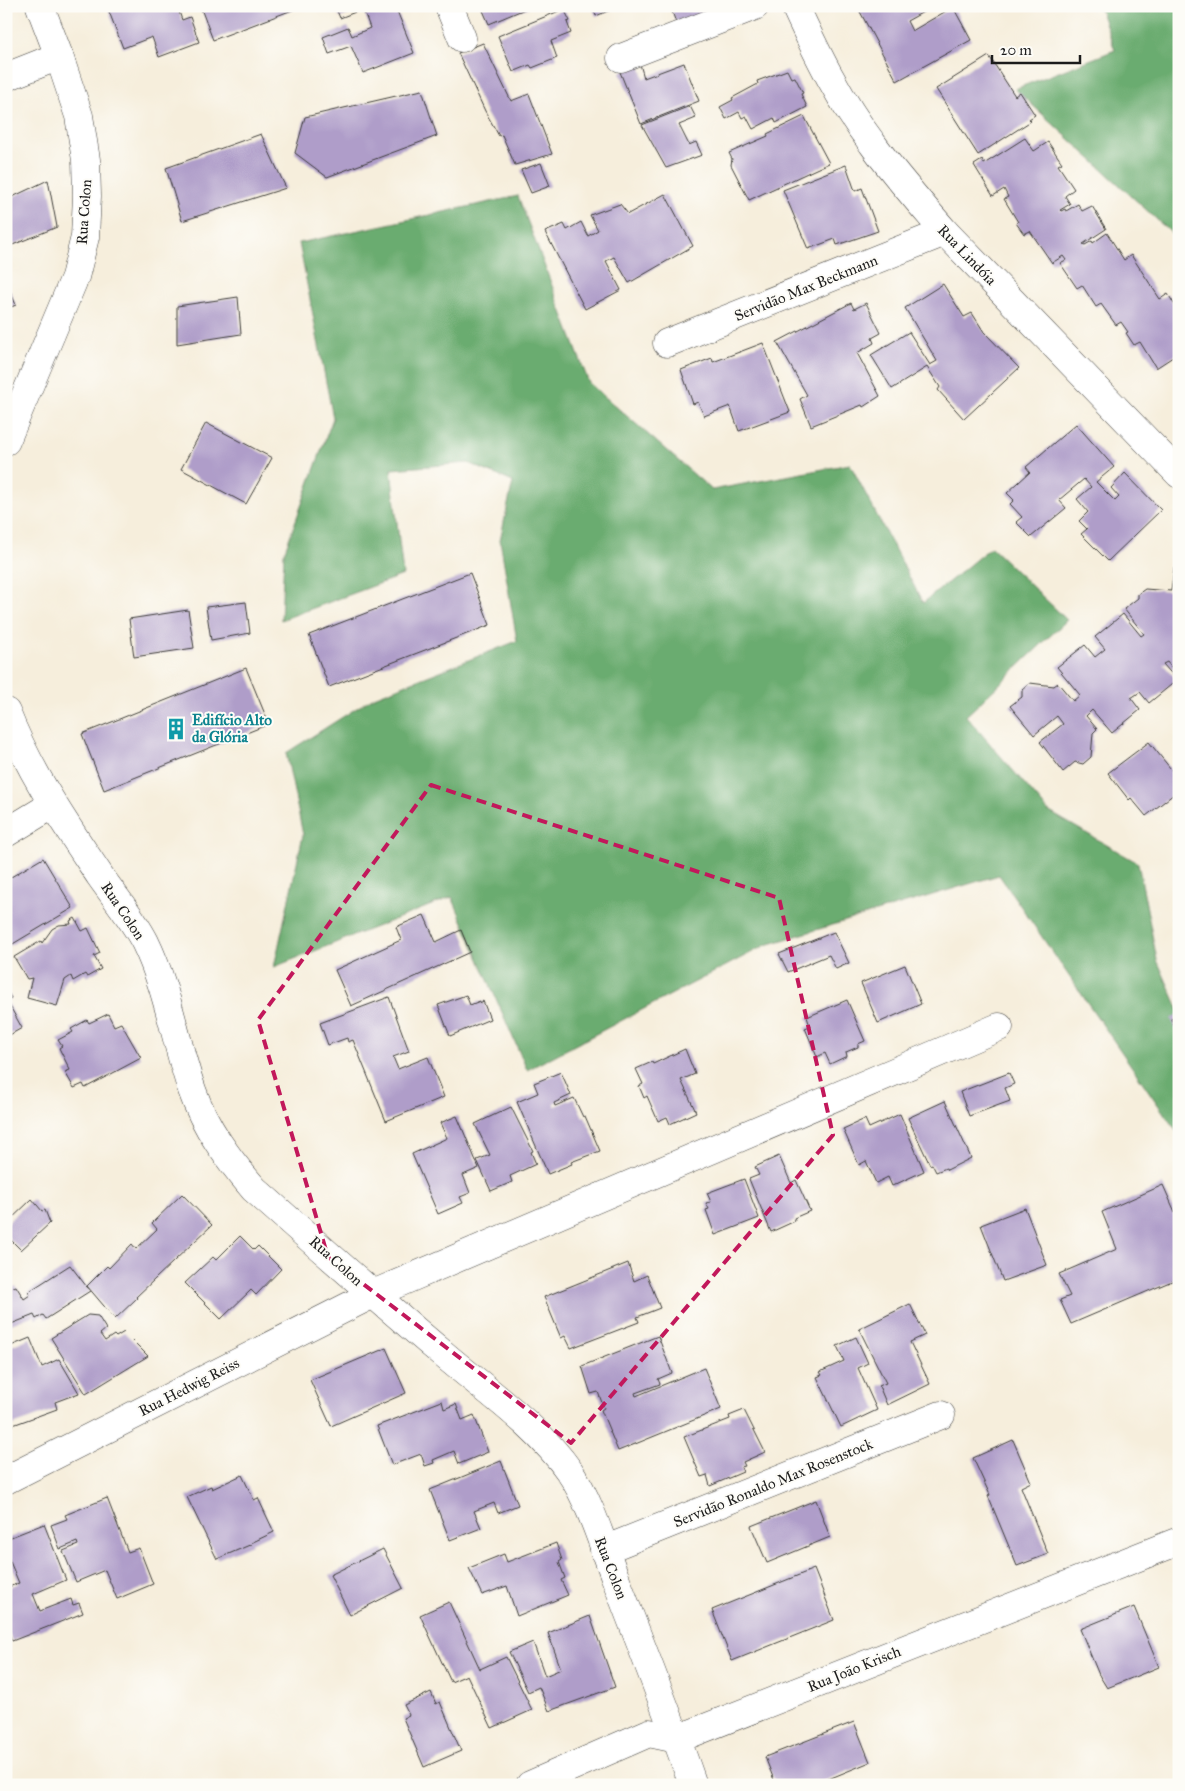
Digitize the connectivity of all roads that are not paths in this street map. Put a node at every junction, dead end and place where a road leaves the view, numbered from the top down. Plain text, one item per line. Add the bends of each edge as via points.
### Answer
1 (40, 6) edge
2 (449, 6) edge
3 (755, 6) edge
4 (795, 6) edge
5 (462, 38) dead end
6 (59, 56) junction
7 (621, 58) dead end
8 (6, 77) edge
9 (945, 232) junction
10 (667, 344) dead end
11 (6, 441) edge
12 (1179, 474) edge
13 (6, 712) edge
14 (52, 805) junction
15 (6, 833) edge
16 (999, 1027) dead end
17 (373, 1294) junction
18 (941, 1415) dead end
19 (6, 1480) edge
20 (1179, 1541) edge
21 (604, 1550) junction
22 (677, 1739) junction
23 (530, 1785) edge
24 (693, 1785) edge

1 - 6 street, Rua Colon
2 - 5 street
3 - 7 street
4 - 9 street, Rua Lindóia via 816,51 866,136
6 - 8 street
6 - 11 street, Rua Colon via 79,116 87,196 85,237 75,276
9 - 10 street, Servidão Max Beckmann
9 - 12 street, Rua Lindóia
13 - 14 street, Rua Colon via 28,763
14 - 15 street
14 - 17 street, Rua Colon via 144,940 157,969 192,1091 203,1118 221,1146 254,1189
16 - 17 street, Rua Hedwig Reiss
17 - 19 street, Rua Hedwig Reiss
17 - 21 street, Rua Colon via 557,1454 583,1496
18 - 21 street, Servidão Ronaldo Max Rosenstock
20 - 22 street, Rua João Krisch
21 - 22 street, Rua Colon
22 - 23 street via 649,1733
22 - 24 street, Rua Colon

